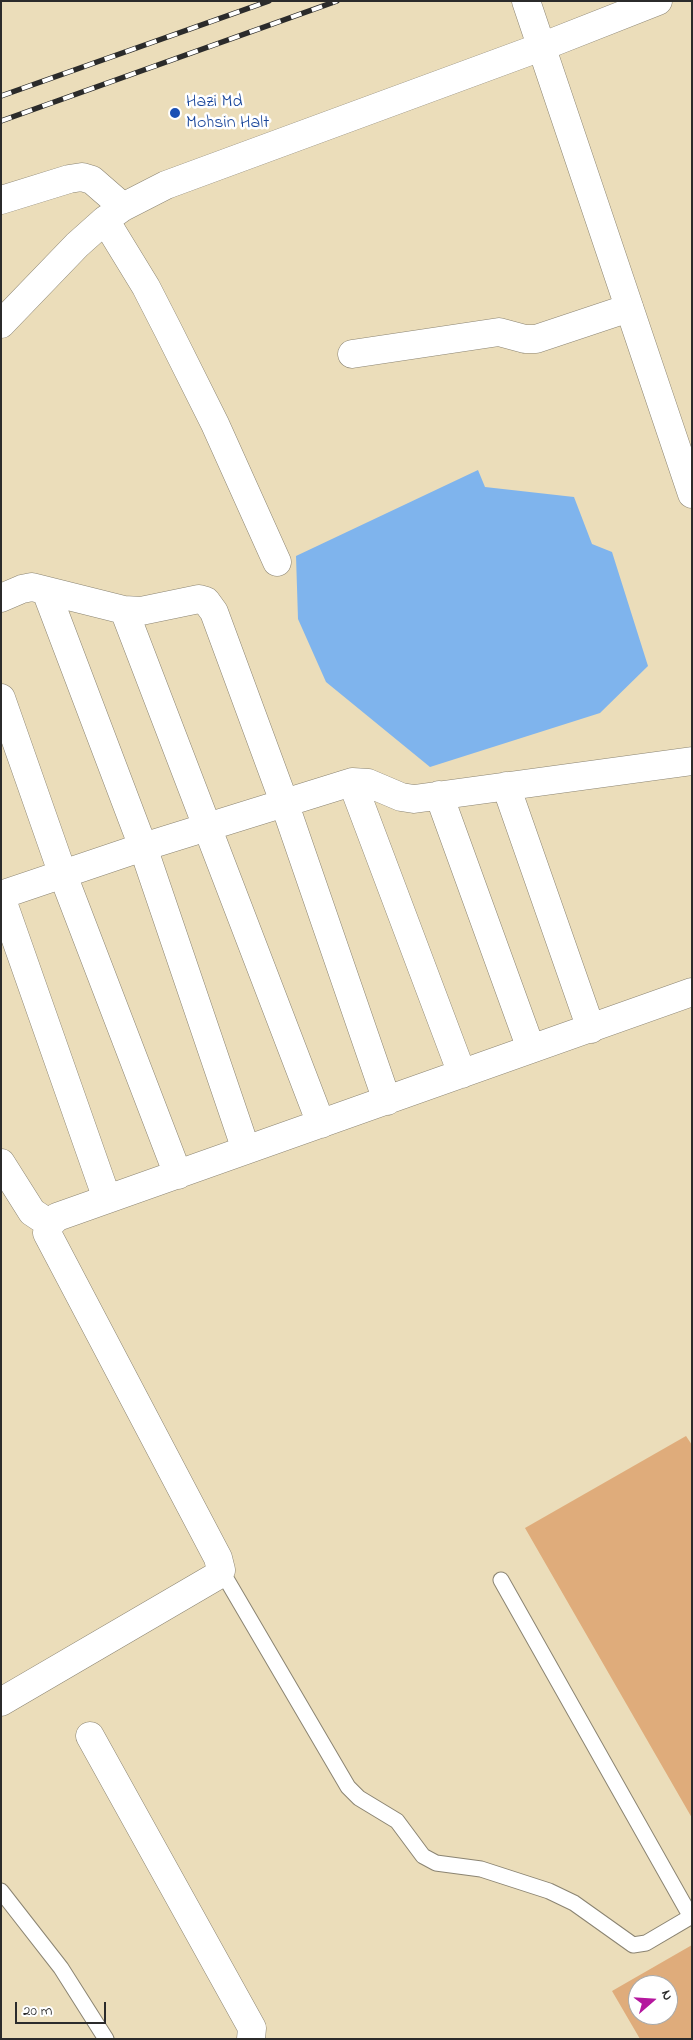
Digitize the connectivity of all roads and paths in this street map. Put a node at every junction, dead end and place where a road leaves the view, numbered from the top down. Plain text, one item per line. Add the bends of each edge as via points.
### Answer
1 (526, 1) edge
2 (658, 1) edge
3 (541, 47) junction
4 (1, 200) edge
5 (114, 214) junction
6 (629, 308) junction
7 (1, 324) edge
8 (352, 354) dead end
9 (692, 494) edge
10 (277, 562) dead end
11 (46, 591) junction
12 (1, 598) edge
13 (124, 610) junction
14 (1, 698) edge
15 (692, 761) edge
16 (352, 782) junction
17 (506, 786) junction
18 (439, 795) junction
19 (284, 802) junction
20 (207, 826) junction
21 (142, 847) junction
22 (63, 875) junction
23 (1, 896) edge
24 (692, 992) edge
25 (591, 1028) junction
26 (532, 1050) junction
27 (462, 1074) junction
28 (387, 1101) junction
29 (321, 1124) junction
30 (246, 1150) junction
31 (1, 1163) edge
32 (178, 1175) junction
33 (107, 1200) junction
34 (50, 1224) junction
35 (222, 1570) junction
36 (501, 1580) dead end
37 (1, 1702) edge
38 (90, 1736) dead end
39 (1, 1892) edge
40 (692, 1916) edge
41 (106, 2039) edge
42 (251, 2039) edge

1 - 3 street
2 - 3 street
3 - 5 street via 166,185
3 - 6 street
4 - 5 street via 82,177 92,180
5 - 7 street via 77,245
5 - 10 street
6 - 8 street via 536,339 499,332
6 - 9 street
11 - 12 street via 32,587
11 - 13 street
11 - 21 street
13 - 19 street via 141,611 199,599 206,601 214,612
13 - 20 street
14 - 22 street
15 - 17 street
16 - 18 street via 368,784 406,798
16 - 19 street
16 - 27 street
17 - 18 street
17 - 25 street
18 - 26 street
19 - 20 street
19 - 28 street
20 - 21 street
20 - 29 street
21 - 22 street
21 - 30 street
22 - 23 street
22 - 32 street
23 - 33 street
24 - 25 street
25 - 26 street
26 - 27 street
27 - 28 street
28 - 29 street
29 - 30 street
30 - 32 street
31 - 34 street via 32,1212
32 - 33 street
33 - 34 street via 57,1217
34 - 35 street via 48,1234
35 - 37 street
35 - 40 lane via 348,1787 359,1798 397,1821 424,1856 436,1864 481,1870 549,1891 574,1903 633,1945 646,1943
36 - 40 lane
38 - 42 street via 252,2028
39 - 41 lane via 61,1968

